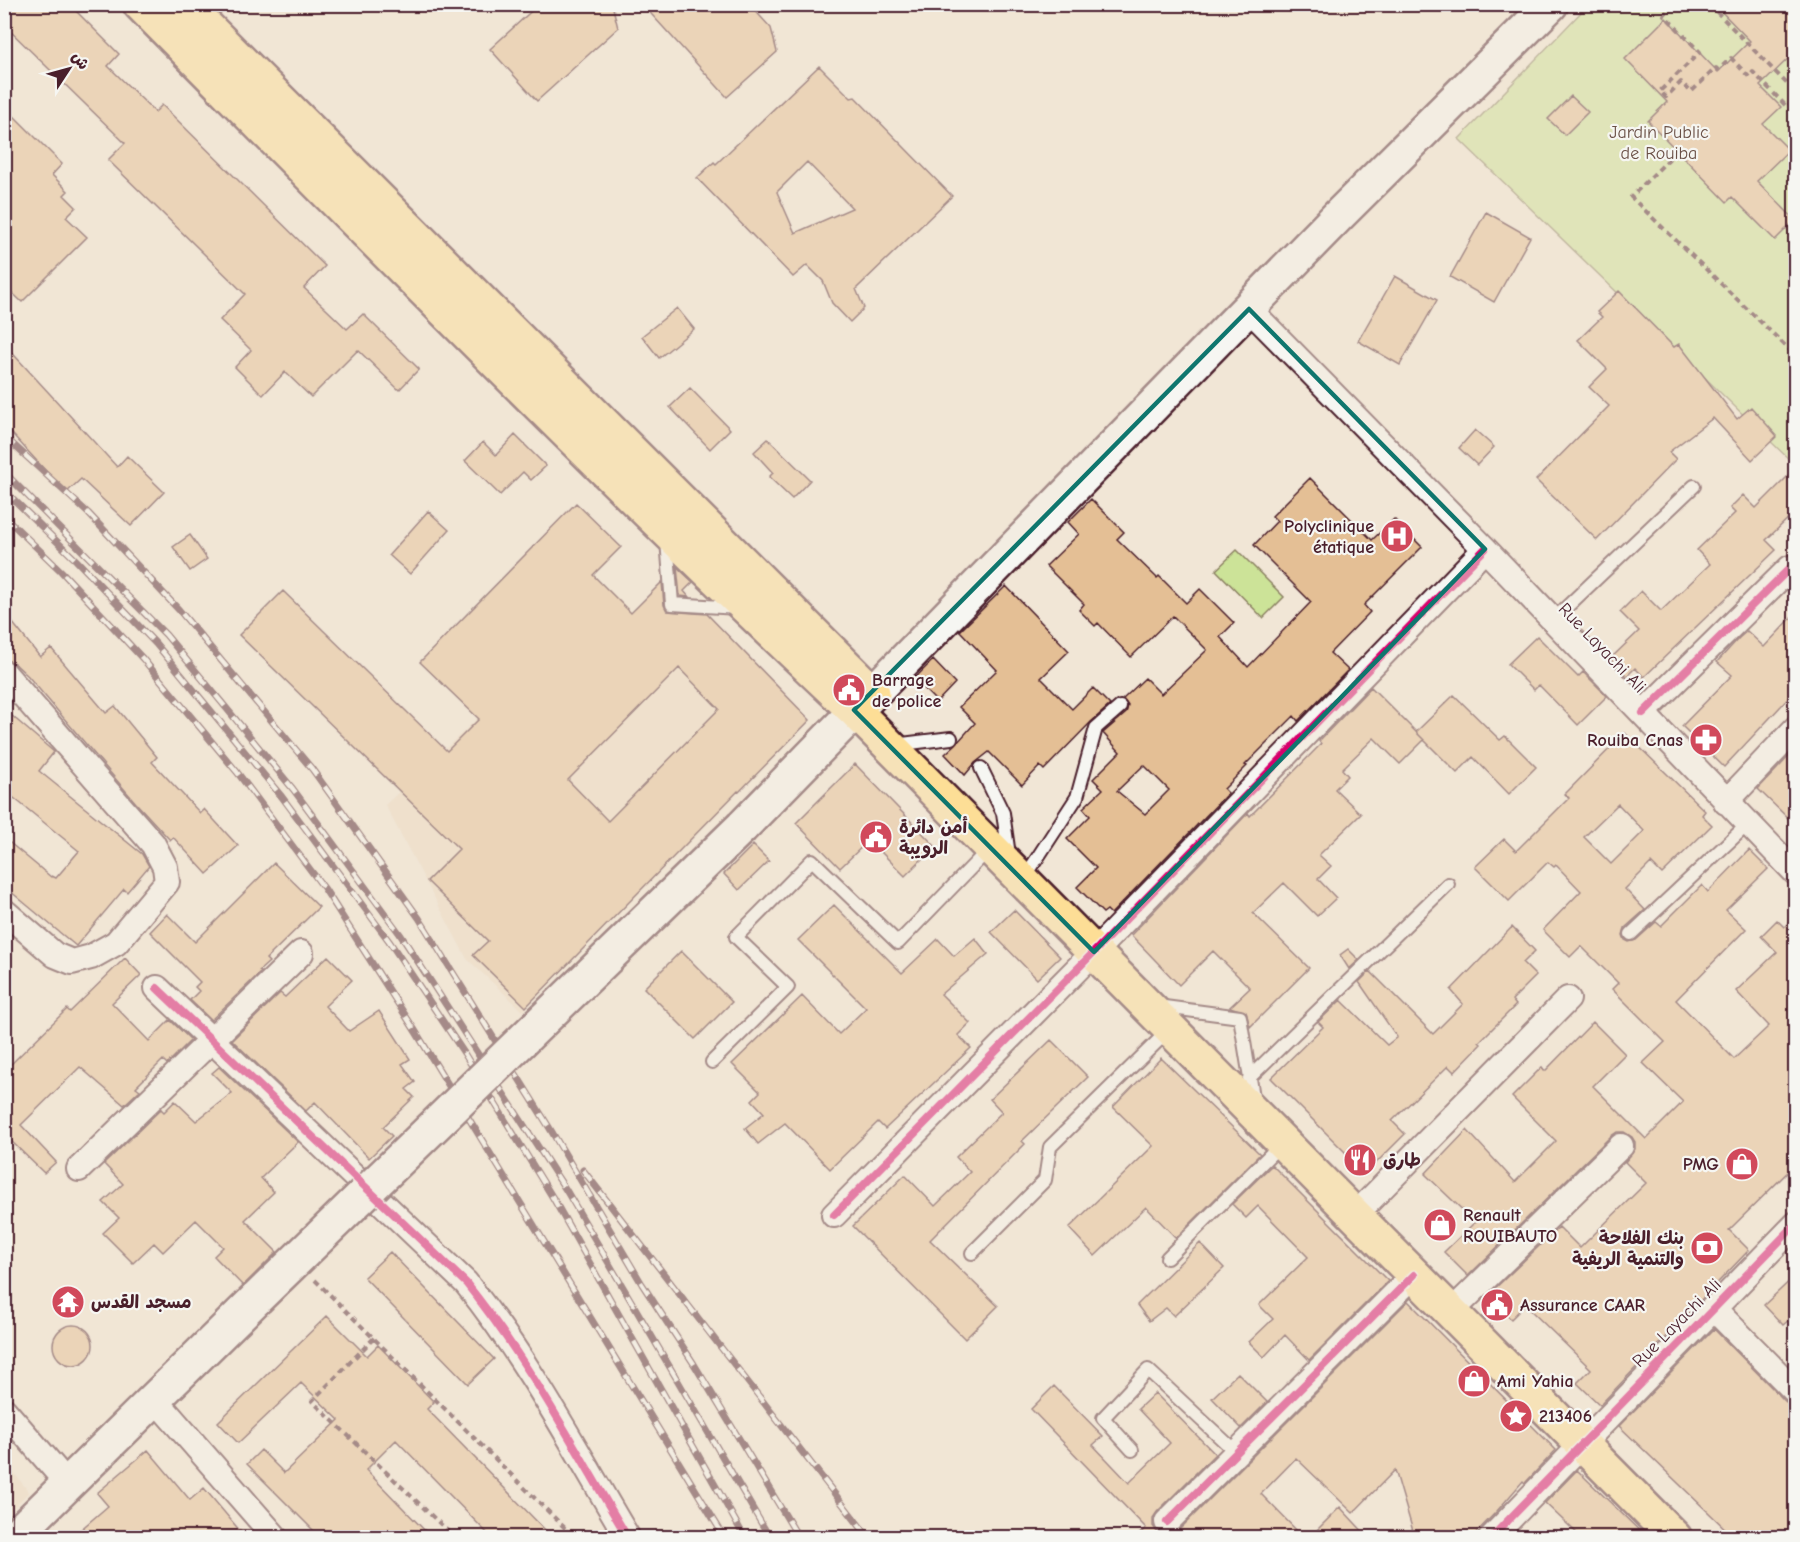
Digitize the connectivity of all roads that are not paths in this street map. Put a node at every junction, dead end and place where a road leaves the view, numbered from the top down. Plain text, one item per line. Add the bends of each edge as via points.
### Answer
1 (140, 4) edge
2 (184, 4) edge
3 (1551, 4) edge
4 (1249, 309) junction
5 (1694, 486) dead end
6 (666, 530) junction
7 (1485, 549) junction
8 (1796, 568) edge
9 (746, 609) junction
10 (1553, 620) junction
11 (4, 673) edge
12 (864, 701) junction
13 (1120, 707) dead end
14 (1643, 712) junction
15 (1796, 728) edge
16 (951, 738) dead end
17 (890, 746) junction
18 (981, 768) dead end
19 (1726, 802) junction
20 (1748, 824) junction
21 (1008, 865) junction
22 (1796, 873) edge
23 (1448, 884) dead end
24 (4, 911) edge
25 (1630, 934) dead end
26 (1094, 952) junction
27 (301, 953) dead end
28 (157, 988) dead end
29 (1568, 999) dead end
30 (1147, 1005) junction
31 (1171, 1029) junction
32 (212, 1040) junction
33 (712, 1062) dead end
34 (1249, 1078) junction
35 (1257, 1116) junction
36 (1283, 1142) junction
37 (1621, 1146) dead end
38 (79, 1169) dead end
39 (834, 1215) dead end
40 (1355, 1215) junction
41 (1791, 1237) edge
42 (972, 1253) dead end
43 (1167, 1258) dead end
44 (1414, 1275) junction
45 (1713, 1308) junction
46 (1451, 1312) junction
47 (1796, 1392) edge
48 (154, 1398) junction
49 (4, 1410) edge
50 (1581, 1443) junction
51 (1132, 1450) dead end
52 (1237, 1453) junction
53 (67, 1483) junction
54 (1167, 1522) dead end
55 (13, 1538) edge
56 (276, 1538) edge
57 (628, 1538) edge
58 (1491, 1538) edge
59 (1675, 1538) edge

1 - 6 highway
2 - 12 highway
3 - 4 main road
4 - 7 street, Rue Layachi Ali
4 - 12 main road
5 - 10 lane
6 - 9 highway
6 - 9 lane via 672,604
7 - 10 street, Rue Layachi Ali
7 - 26 street
8 - 14 street via 1790,568
9 - 12 highway
10 - 14 street, Rue Layachi Ali
11 - 24 street via 153,844 165,867 167,882 116,943 72,963 55,955
12 - 17 highway
12 - 48 main road, bridge via 742,827
13 - 21 lane via 1096,728 1077,797
14 - 19 street, Rue Layachi Ali
15 - 19 street
16 - 17 lane
17 - 21 highway
18 - 21 lane via 1003,813
19 - 20 street, Rue Layachi Ali
20 - 22 street, Rue Layachi Ali
20 - 25 lane
21 - 26 highway
21 - 33 lane via 898,943 812,860 736,937 788,987
23 - 34 lane
26 - 30 highway
26 - 39 street
27 - 32 street
28 - 32 street
29 - 40 street
30 - 31 highway
30 - 34 lane via 1240,1017
31 - 35 highway
31 - 42 lane via 1050,1147 1045,1180
32 - 38 street
32 - 57 street via 465,1283 516,1351
34 - 35 lane
35 - 36 highway
36 - 40 highway
36 - 43 lane
37 - 46 street
40 - 44 highway
41 - 45 street, Rue Layachi Ali
44 - 46 highway
44 - 52 street
45 - 47 street
45 - 50 street, Rue Layachi Ali
46 - 50 highway
48 - 53 main road
48 - 56 street
49 - 53 street
50 - 58 street, Rue Layachi Ali
50 - 59 highway
51 - 52 lane via 1103,1418 1148,1370
52 - 54 street
53 - 55 main road

